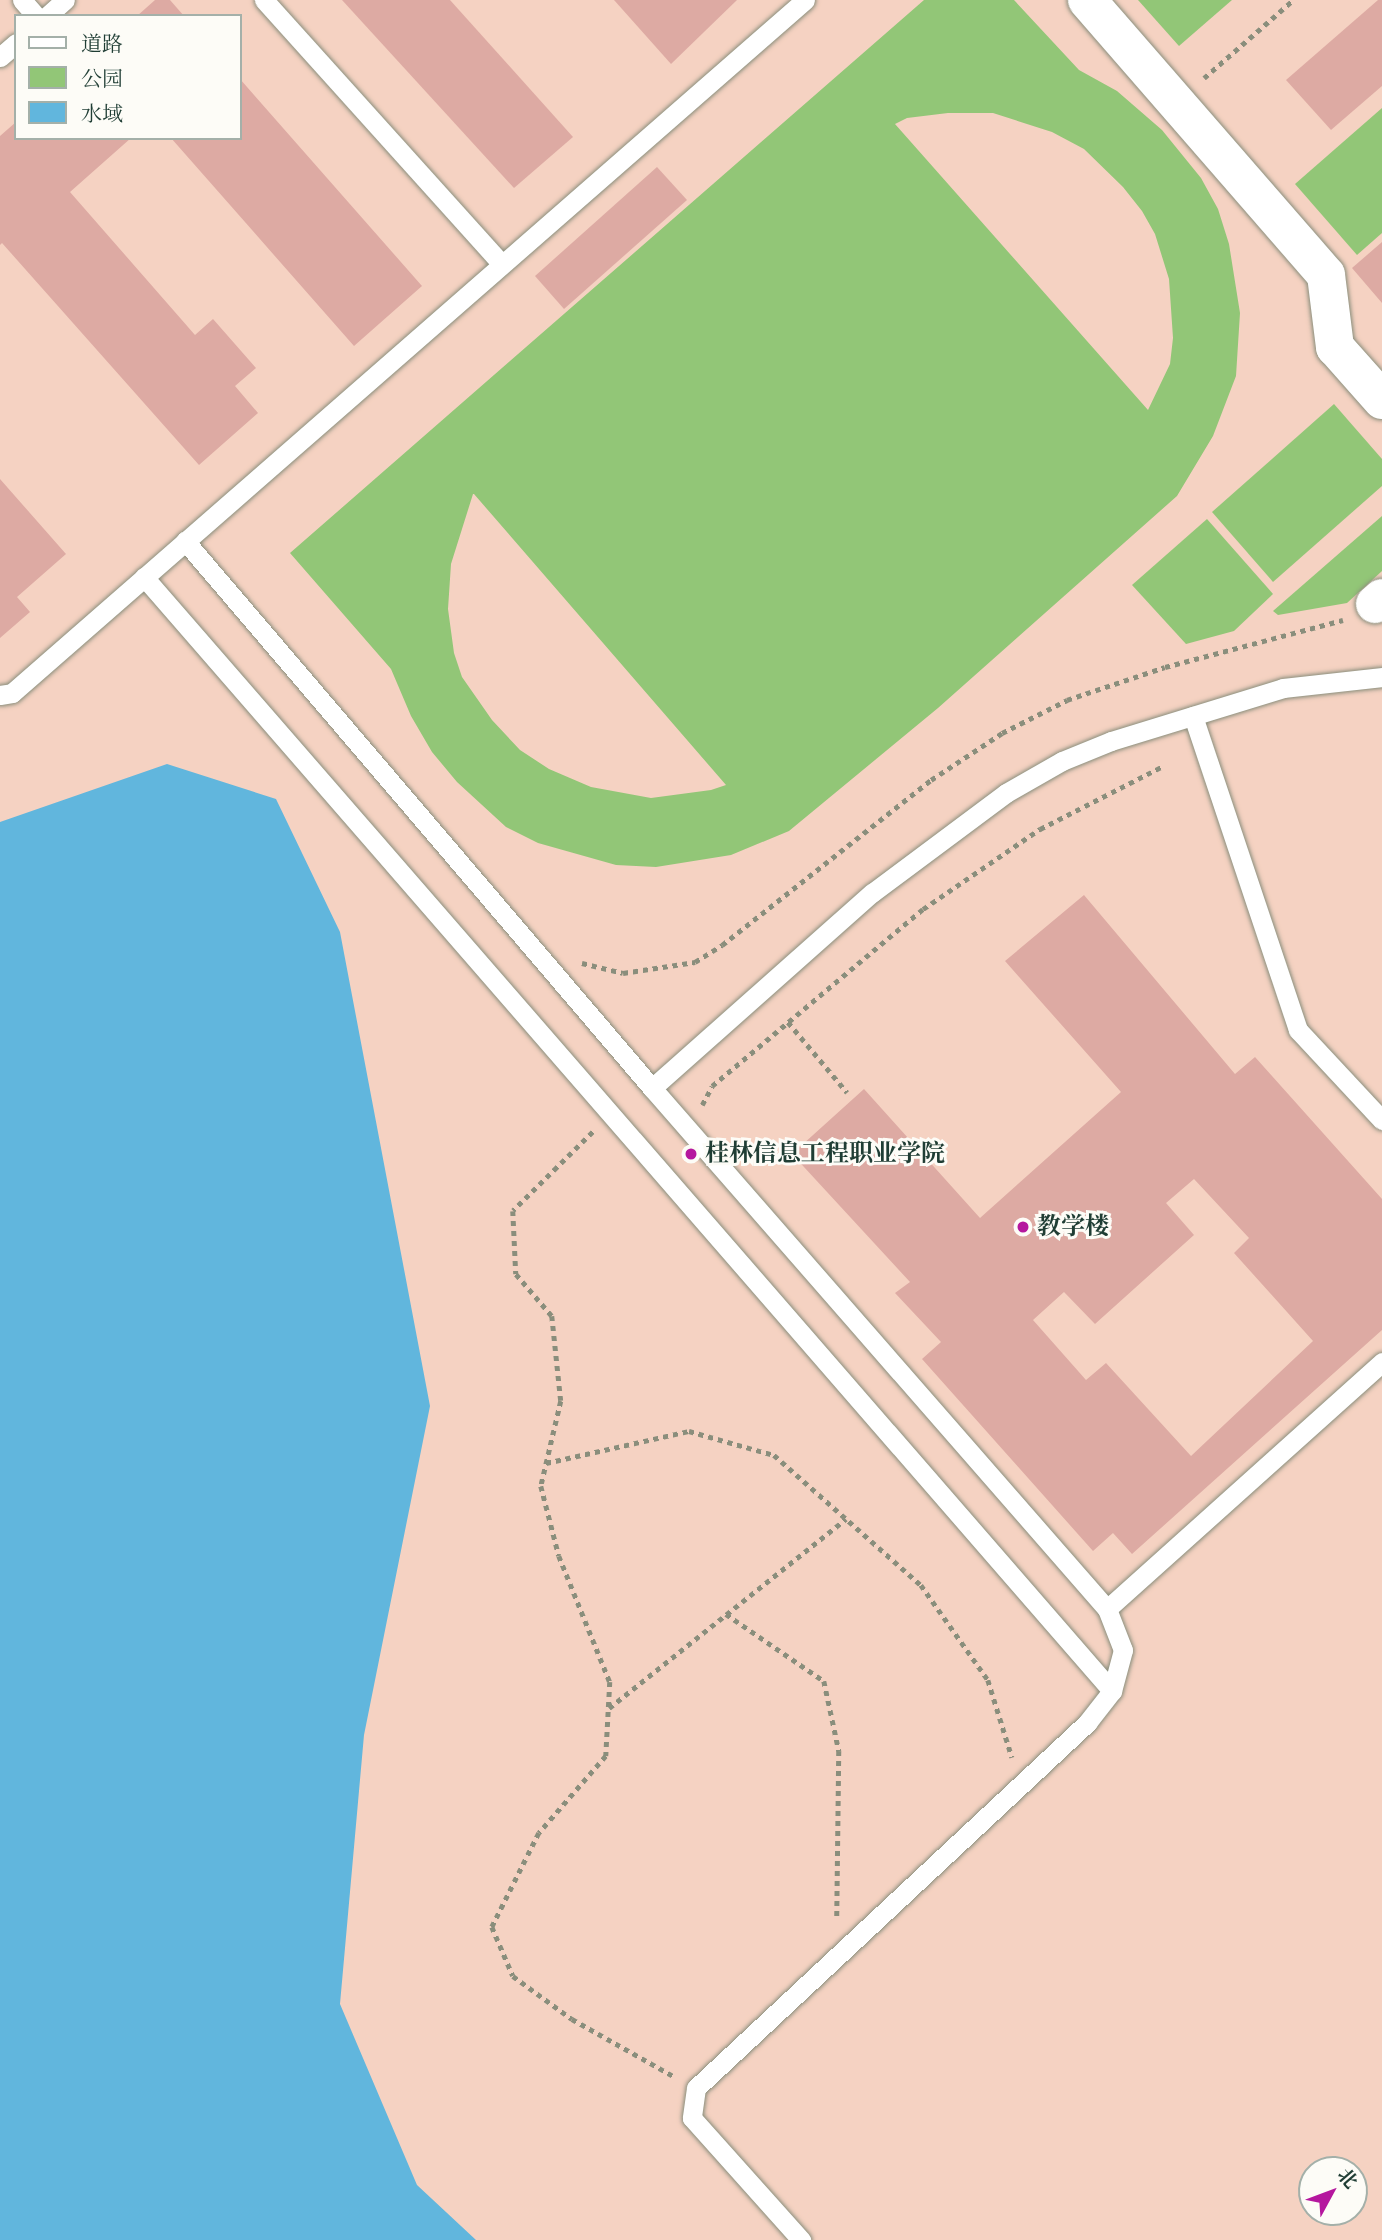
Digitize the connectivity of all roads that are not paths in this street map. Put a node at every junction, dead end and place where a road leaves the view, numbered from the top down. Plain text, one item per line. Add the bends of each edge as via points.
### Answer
1 (22, 0) edge
2 (65, 0) edge
3 (264, 0) edge
4 (805, 0) edge
5 (1087, 0) edge
6 (34, 14) edge
7 (49, 14) edge
8 (14, 45) edge
9 (0, 57) edge
10 (502, 264) junction
11 (1382, 400) edge
12 (185, 541) junction
13 (144, 577) junction
14 (1382, 677) edge
15 (0, 695) edge
16 (1193, 716) junction
17 (652, 1088) junction
18 (1382, 1119) edge
19 (1382, 1362) edge
20 (1107, 1609) junction
21 (1112, 1691) junction
22 (801, 2240) edge

1 - 6 lane
2 - 7 lane
3 - 10 lane
4 - 10 lane
5 - 11 street via 1326,275 1335,347
8 - 9 lane
10 - 12 lane
12 - 13 lane
12 - 17 lane
13 - 15 lane via 12,693
13 - 21 lane
14 - 16 lane via 1283,688
16 - 17 lane via 1062,761 1006,793 872,893
16 - 18 lane via 1298,1030
17 - 20 lane
19 - 20 lane
20 - 21 lane via 1123,1650
21 - 22 lane via 1088,1722 696,2088 692,2118

